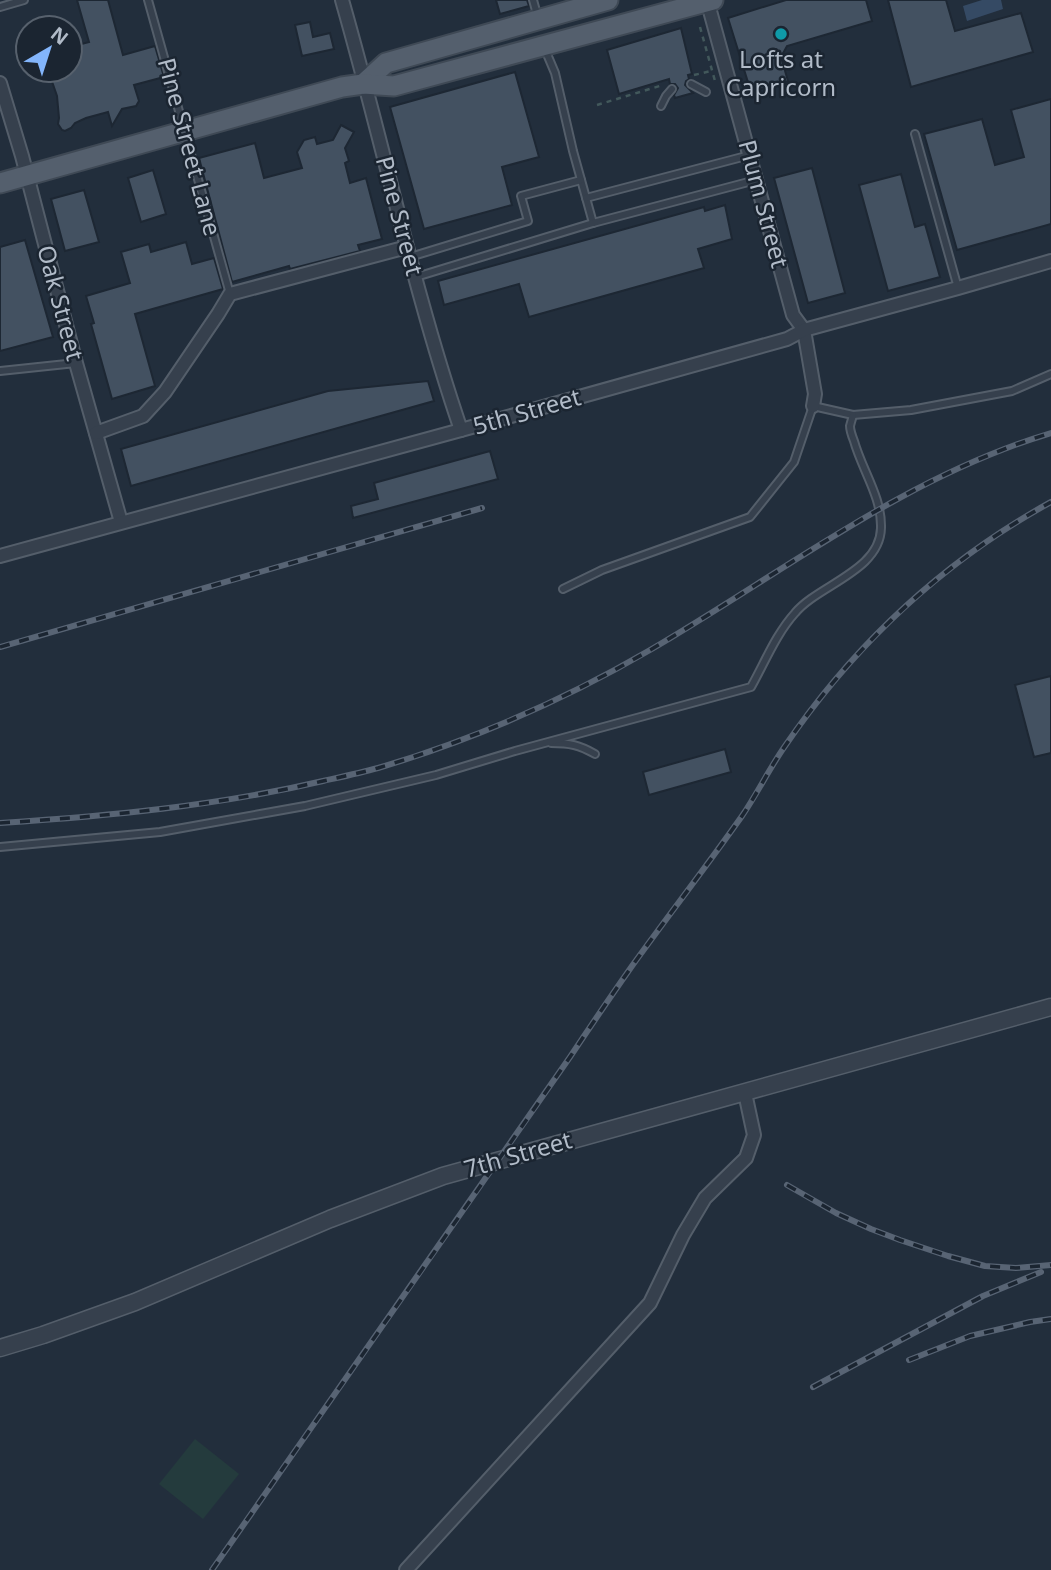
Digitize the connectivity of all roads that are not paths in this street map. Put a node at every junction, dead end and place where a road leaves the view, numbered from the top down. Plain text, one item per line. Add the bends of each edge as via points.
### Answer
1 (24, 0) edge
2 (148, 0) edge
3 (342, 0) edge
4 (533, 0) edge
5 (608, 0) edge
6 (710, 1) edge
7 (0, 7) edge
8 (539, 20) junction
9 (544, 46) junction
10 (689, 81) road end
11 (0, 83) edge
12 (363, 84) junction
13 (671, 86) road end
14 (706, 92) dead end
15 (661, 106) dead end
16 (185, 132) junction
17 (915, 134) dead end
18 (750, 155) junction
19 (26, 176) junction
20 (581, 180) junction
21 (756, 180) junction
22 (0, 183) edge
23 (586, 198) junction
24 (593, 223) junction
25 (408, 252) junction
26 (1051, 261) edge
27 (416, 277) junction
28 (958, 288) junction
29 (230, 293) junction
30 (804, 330) junction
31 (76, 363) junction
32 (0, 371) edge
33 (1051, 374) edge
34 (813, 406) junction
35 (853, 415) junction
36 (461, 430) junction
37 (96, 433) junction
38 (121, 522) junction
39 (0, 556) edge
40 (563, 590) dead end
41 (542, 743) junction
42 (595, 754) dead end
43 (0, 847) edge
44 (1051, 1007) edge
45 (745, 1093) junction
46 (0, 1348) edge
47 (406, 1570) edge

1 - 7 lane
2 - 16 lane, Pine Street Lane
3 - 12 street, Pine Street
4 - 8 lane
5 - 8 main road
6 - 9 main road
6 - 18 street, Plum Street
8 - 12 main road via 386,62
9 - 12 main road via 394,86
9 - 20 lane
10 - 14 lane
11 - 19 street, Oak Street
12 - 16 main road
12 - 25 street, Pine Street
13 - 15 lane
16 - 19 main road
16 - 29 lane, Pine Street Lane
17 - 28 lane
18 - 21 street, Plum Street
18 - 23 lane
19 - 22 main road
19 - 31 street, Oak Street
20 - 23 lane
20 - 25 lane via 522,196 528,221
21 - 24 lane
21 - 30 street, Plum Street via 793,315
23 - 24 lane
24 - 27 lane
25 - 27 street, Pine Street
25 - 29 street
26 - 28 street, 5th Street
27 - 36 street, Pine Street
28 - 30 street, 5th Street
29 - 37 street via 165,392 143,416
30 - 34 street, Plum Street
30 - 36 street, 5th Street via 787,339
31 - 32 lane
31 - 37 street, Oak Street
33 - 35 lane via 1012,391 911,410
34 - 35 lane
34 - 40 lane via 794,462 750,517 601,570
35 - 41 lane via 850,428 879,510 881,530 876,545 865,563 797,610 751,687
36 - 38 street, 5th Street
37 - 38 street, Oak Street
38 - 39 street, 5th Street
41 - 42 lane via 567,743
41 - 43 lane via 436,775 305,806 160,832
44 - 45 street, 7th Street
45 - 46 street, 7th Street via 443,1176 135,1302
45 - 47 street via 754,1135 746,1158 705,1198 650,1303

